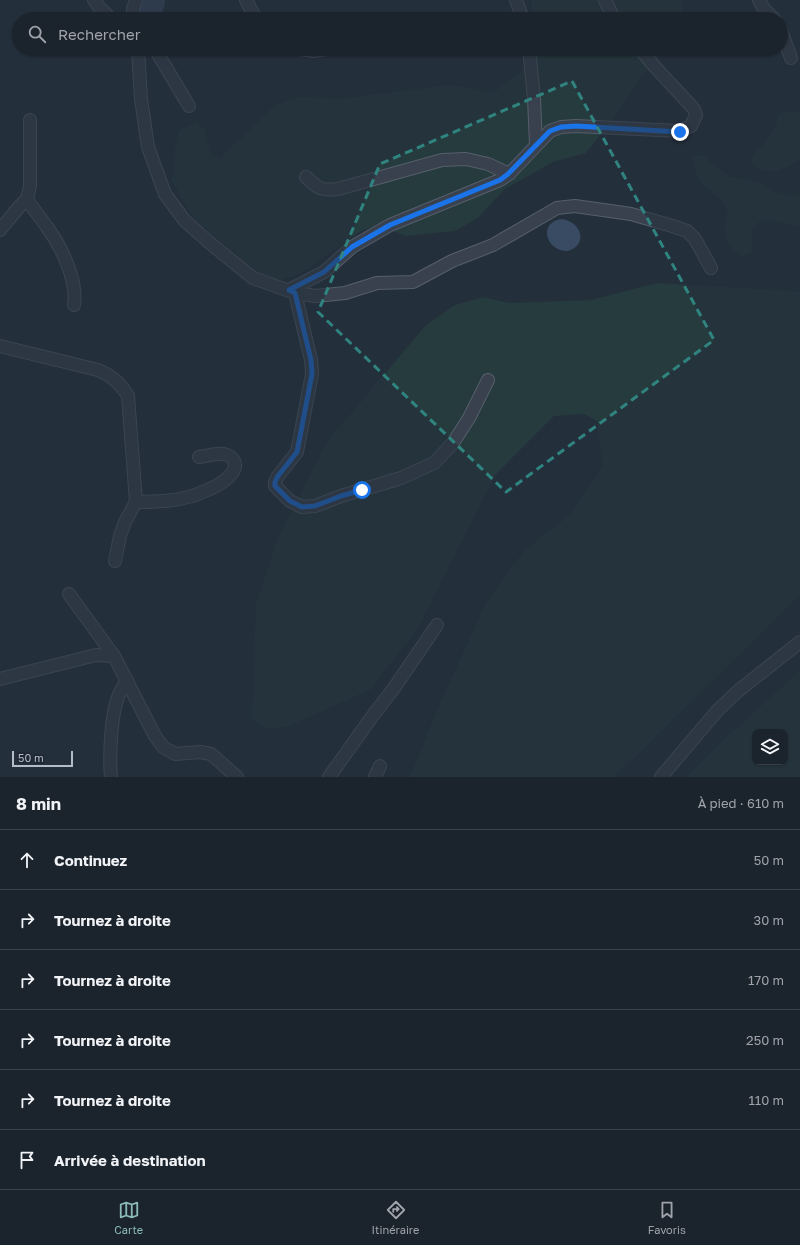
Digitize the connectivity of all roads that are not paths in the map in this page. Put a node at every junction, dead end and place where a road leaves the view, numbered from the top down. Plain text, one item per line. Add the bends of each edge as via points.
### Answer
1 (94, 0) edge
2 (136, 0) edge
3 (246, 0) edge
4 (516, 0) edge
5 (605, 0) edge
6 (759, 0) edge
7 (104, 12) edge
8 (133, 12) edge
9 (252, 12) edge
10 (520, 12) edge
11 (611, 12) edge
12 (767, 12) edge
13 (788, 50) edge
14 (139, 56) edge
15 (159, 56) edge
16 (530, 56) edge
17 (646, 56) edge
18 (791, 58) dead end
19 (189, 106) dead end
20 (30, 120) dead end
21 (536, 145) junction
22 (508, 174) junction
23 (306, 178) dead end
24 (27, 199) junction
25 (0, 230) edge
26 (711, 268) dead end
27 (292, 292) junction
28 (74, 305) dead end
29 (0, 346) edge
30 (488, 380) dead end
31 (199, 458) dead end
32 (136, 502) junction
33 (115, 561) dead end
34 (69, 594) dead end
35 (437, 625) dead end
36 (800, 642) edge
37 (114, 656) junction
38 (0, 679) edge
39 (126, 680) junction
40 (380, 766) dead end
41 (111, 777) edge
42 (236, 777) edge
43 (329, 777) edge
44 (375, 777) edge
45 (661, 777) edge

1 - 7 street
2 - 8 street
3 - 9 street
4 - 10 street
5 - 11 street
6 - 12 street
13 - 18 street
14 - 27 street via 148,147 165,194 185,221 253,278
15 - 19 street
16 - 21 street
17 - 21 street via 694,109 696,115 691,126 680,132 561,127 550,131
20 - 24 street via 30,186
21 - 22 street
22 - 23 street via 488,164 466,160 442,160 327,190 316,188
22 - 27 street via 500,180 390,225 352,247 324,272
24 - 25 street
24 - 28 street via 63,256 75,288
26 - 27 street via 695,239 687,231 631,214 575,206 557,208 493,245 452,261 413,282 378,283 345,293 316,296
27 - 30 street via 310,352 312,374 297,452 278,476 275,486 290,501 302,507 315,506 401,478 434,463 453,443
29 - 32 street via 98,370 112,376 122,386 129,400
31 - 32 street via 224,454 235,462 234,472 205,491 180,499
32 - 33 street via 120,536
34 - 37 street
35 - 43 street
36 - 45 street via 722,706
37 - 38 street via 96,655
37 - 39 street
39 - 41 street via 118,697 113,721
39 - 42 street via 155,736 164,747 175,754 211,754
40 - 44 street

